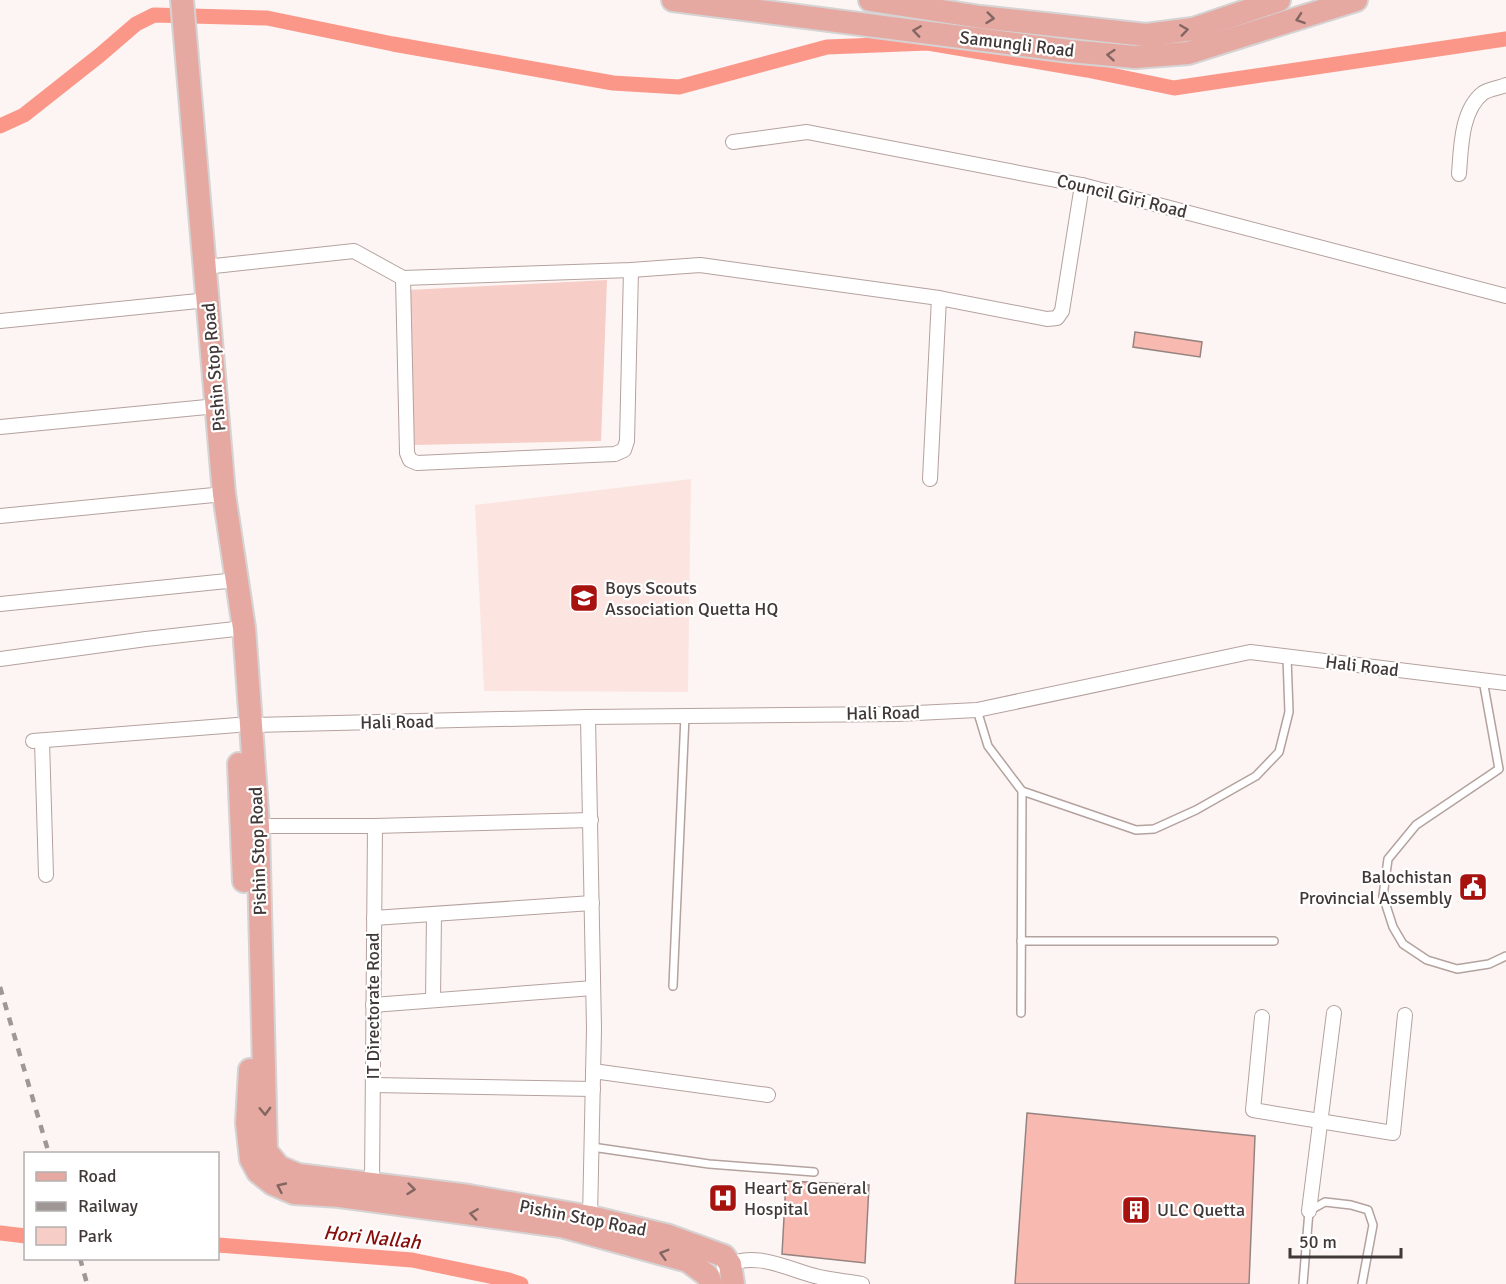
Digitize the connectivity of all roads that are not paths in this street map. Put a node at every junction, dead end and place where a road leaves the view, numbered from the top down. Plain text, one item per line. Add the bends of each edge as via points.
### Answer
1 (673, 0) edge
2 (870, 0) edge
3 (1278, 0) edge
4 (1356, 0) edge
5 (179, 4) edge
6 (181, 50) junction
7 (1506, 85) edge
8 (733, 142) dead end
9 (1459, 174) dead end
10 (1082, 185) junction
11 (205, 267) junction
12 (631, 270) junction
13 (403, 278) junction
14 (1506, 296) edge
15 (939, 297) junction
16 (202, 301) junction
17 (0, 321) edge
18 (212, 407) junction
19 (0, 427) edge
20 (930, 479) dead end
21 (219, 494) junction
22 (0, 516) edge
23 (232, 580) junction
24 (0, 604) edge
25 (238, 629) junction
26 (1287, 657) junction
27 (0, 658) edge
28 (1483, 680) junction
29 (1506, 683) edge
30 (977, 710) junction
31 (685, 716) junction
32 (588, 717) junction
33 (244, 725) junction
34 (1022, 791) junction
35 (591, 820) junction
36 (250, 826) junction
37 (375, 826) junction
38 (46, 875) dead end
39 (592, 903) junction
40 (434, 914) junction
41 (374, 918) junction
42 (1274, 940) dead end
43 (1021, 941) junction
44 (1506, 956) edge
45 (673, 986) dead end
46 (593, 988) junction
47 (433, 1000) junction
48 (373, 1005) junction
49 (1021, 1013) dead end
50 (1334, 1013) dead end
51 (1405, 1015) dead end
52 (1262, 1017) dead end
53 (593, 1071) junction
54 (373, 1085) junction
55 (593, 1089) junction
56 (768, 1095) dead end
57 (1321, 1121) junction
58 (592, 1147) junction
59 (814, 1172) dead end
60 (372, 1185) junction
61 (1309, 1211) junction
62 (591, 1217) junction
63 (732, 1274) edge
64 (710, 1280) edge
65 (861, 1284) edge
66 (1303, 1284) edge
67 (1362, 1284) edge

4 -> 1 main road, Samungli Road via 1188,54 1135,57
2 -> 3 main road, Samungli Road via 980,17 1146,35 1193,29
5 - 6 main road
6 - 11 main road, Pishin Stop Road
6 - 16 main road, Pishin Stop Road
7 - 9 street via 1484,92 1470,108
8 - 10 street, Council Giri Road via 807,132
10 - 14 street, Council Giri Road
10 - 15 street via 1062,311 1057,318
11 - 13 street via 354,251
11 - 16 main road, Pishin Stop Road
12 - 13 street
12 - 13 street via 624,450 615,454 417,463 407,453
12 - 15 street via 700,265
15 - 20 street
16 - 17 street
16 - 18 main road, Pishin Stop Road
18 - 19 street
18 - 21 main road, Pishin Stop Road
21 - 22 street
21 - 23 main road, Pishin Stop Road
23 - 24 street
23 - 25 main road, Pishin Stop Road
25 - 27 street
25 - 33 main road, Pishin Stop Road
26 - 28 street, Hali Road
26 - 30 street, Hali Road via 1250,652
26 - 34 lane via 1289,712 1279,752 1256,776 1196,810 1154,829 1136,830
28 - 29 street, Hali Road
28 - 44 lane via 1499,769 1416,825 1388,859 1383,896 1403,944 1427,960 1456,969 1489,964
30 - 31 street, Hali Road
30 - 34 lane via 988,746
31 - 32 street, Hali Road
31 - 45 lane
32 - 33 street, Hali Road
32 - 35 street
33 - 36 main road, Pishin Stop Road
33 - 38 street, Hali Road via 37,741
34 - 43 lane
35 - 37 street
35 - 39 street
36 - 37 street
36 -> 60 main road, Pishin Stop Road via 266,1151 279,1167 298,1175
64 -> 36 main road, Pishin Stop Road via 688,1261 561,1226 294,1193 258,1172 248,1143
37 - 41 street, IT Directorate Road
39 - 40 street
39 - 46 street
40 - 41 street
40 - 47 street
41 - 48 street, IT Directorate Road
42 - 43 lane
43 - 49 lane
46 - 47 street
46 - 53 street
47 - 48 street
48 - 54 street, IT Directorate Road
50 - 57 street
51 - 57 street via 1394,1133
52 - 57 street via 1253,1110
53 - 55 street
53 - 56 street
54 - 55 street
54 - 60 street, IT Directorate Road
55 - 58 street
57 - 61 street
58 - 59 lane via 709,1164
58 - 62 street
60 -> 62 main road, Pishin Stop Road via 469,1196
61 - 66 lane
61 - 67 lane via 1325,1202 1368,1210 1373,1225
62 - 63 main road, Pishin Stop Road via 669,1236 724,1256
63 - 64 street
63 - 65 street via 749,1260

